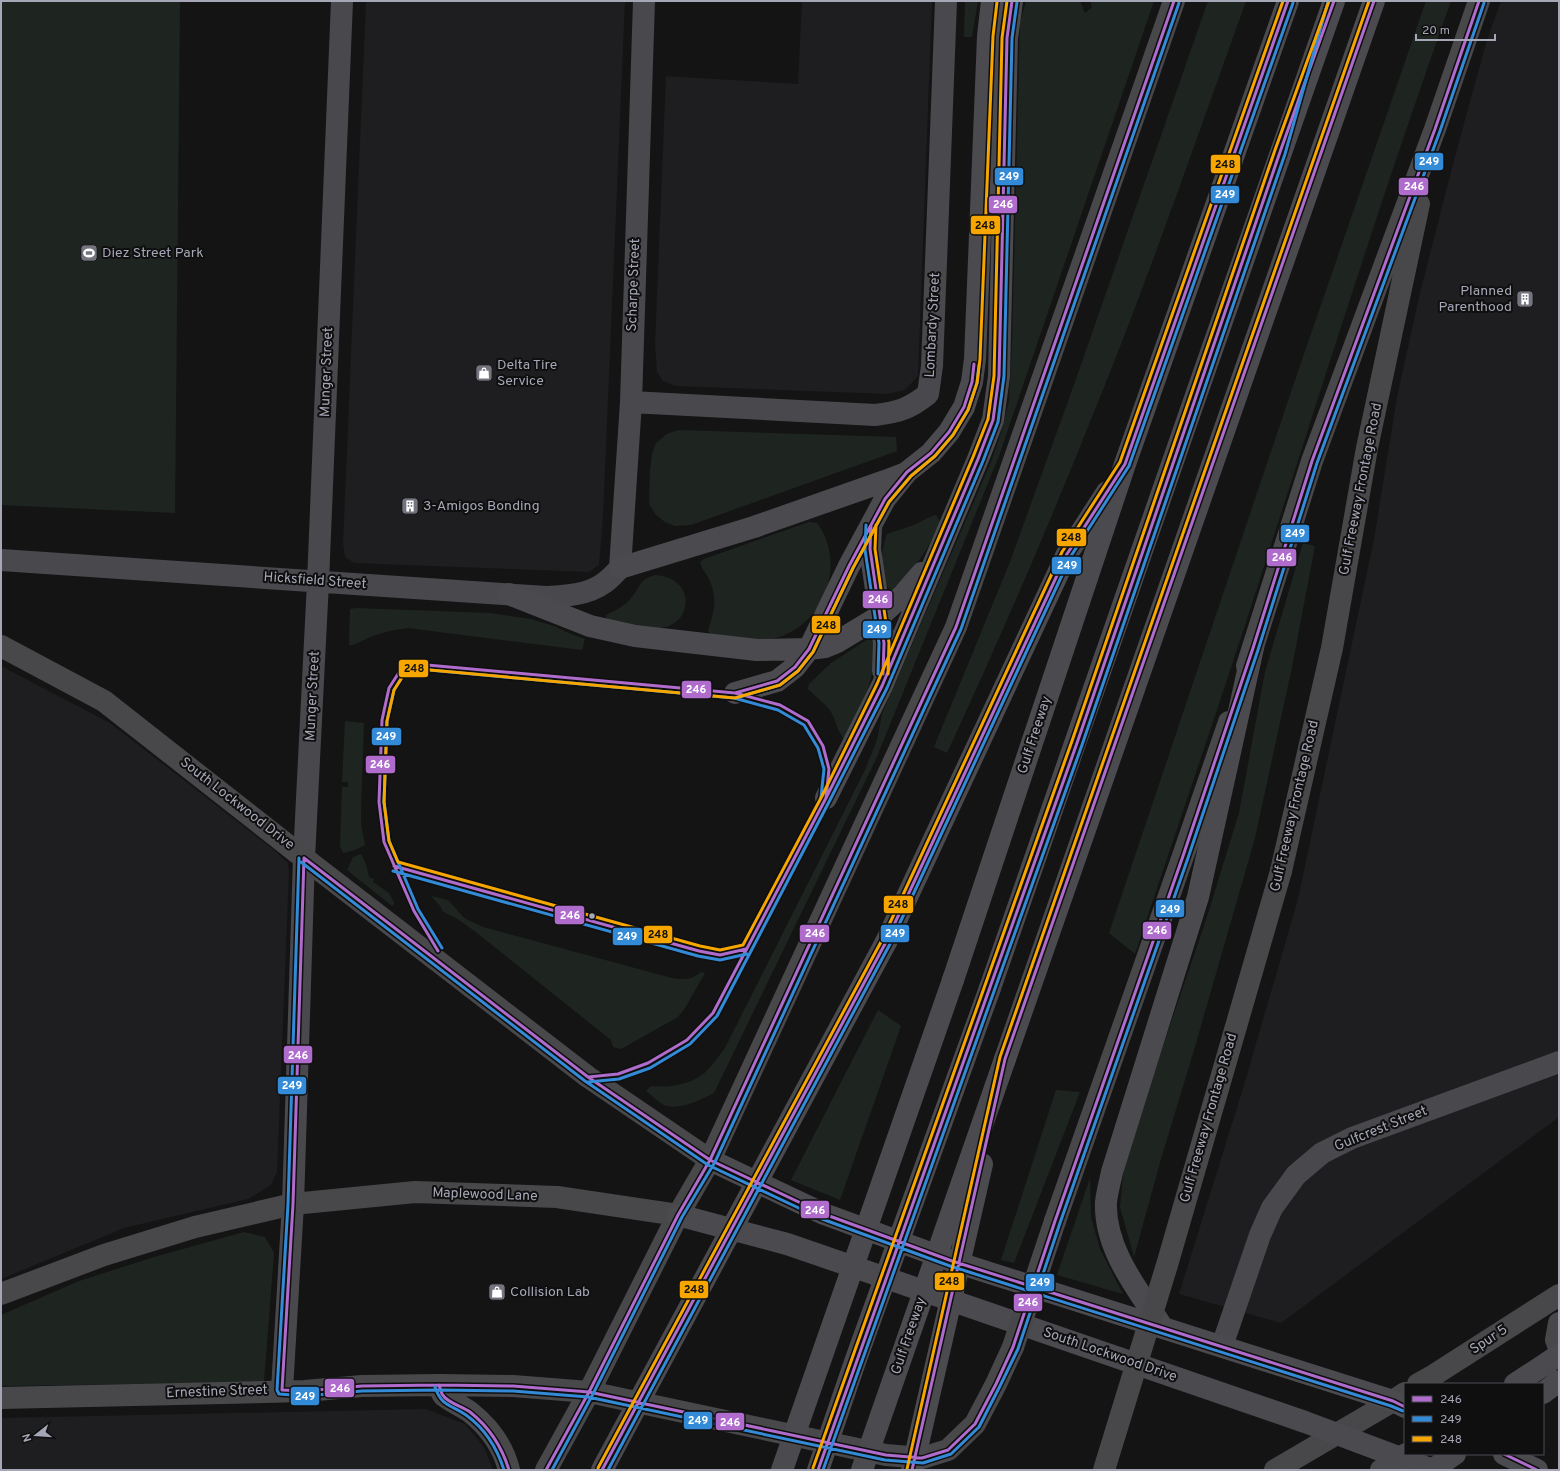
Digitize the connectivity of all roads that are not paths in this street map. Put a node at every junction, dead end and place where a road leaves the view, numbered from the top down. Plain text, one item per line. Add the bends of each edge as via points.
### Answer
1 (342, 1) edge
2 (644, 1) edge
3 (946, 1) edge
4 (992, 1) edge
5 (1012, 1) edge
6 (1174, 1) edge
7 (1288, 1) edge
8 (1323, 1) edge
9 (1334, 1) edge
10 (1374, 1) edge
11 (1479, 1) edge
12 (998, 37) junction
13 (1436, 129) junction
14 (1280, 152) junction
15 (630, 402) junction
16 (1125, 464) junction
17 (907, 472) junction
18 (871, 525) junction
19 (1, 560) edge
20 (933, 563) junction
21 (620, 568) junction
22 (318, 582) junction
23 (509, 594) junction
24 (880, 616) junction
25 (1, 646) edge
26 (1254, 648) junction
27 (809, 649) junction
28 (882, 686) junction
29 (735, 693) dead end
30 (826, 798) dead end
31 (304, 858) junction
32 (1005, 1060) junction
33 (1559, 1062) edge
34 (710, 1160) junction
35 (293, 1204) junction
36 (678, 1215) junction
37 (1, 1294) edge
38 (1559, 1295) edge
39 (1559, 1323) edge
40 (1163, 1328) junction
41 (1013, 1346) joint
42 (1222, 1346) junction
43 (1559, 1348) edge
44 (1559, 1355) edge
45 (1559, 1381) edge
46 (1420, 1383) edge
47 (1516, 1383) edge
48 (440, 1385) junction
49 (282, 1390) junction
50 (589, 1392) junction
51 (1544, 1392) edge
52 (1, 1398) edge
53 (1401, 1400) edge
54 (1336, 1433) junction
55 (1404, 1455) edge
56 (1454, 1455) edge
57 (1506, 1455) edge
58 (508, 1470) edge
59 (546, 1470) edge
60 (602, 1470) edge
61 (782, 1470) edge
62 (818, 1470) edge
63 (862, 1470) edge
64 (912, 1470) edge
65 (1104, 1470) edge
66 (1275, 1470) edge
67 (1382, 1470) edge
68 (1432, 1470) edge
69 (1537, 1470) edge

1 - 22 street, Munger Street
2 - 15 street, Scharpe Street
3 - 15 street, Lombardy Street via 932,366 928,394 915,405 895,413 875,415
4 - 12 main road
5 - 12 main road
6 - 34 main road via 956,627
7 - 16 main road, Gulf Freeway
8 - 14 main road
9 - 14 main road
10 - 32 main road, Gulf Freeway
11 - 13 main road, Gulf Freeway Frontage Road
12 - 17 main road via 972,382 964,406 949,432 931,453
12 - 20 main road via 998,384 993,420
13 - 26 main road, Gulf Freeway Frontage Road via 1312,461
13 - 65 main road, Gulf Freeway Frontage Road, bridge via 1367,448 1332,648 1281,871 1167,1265
14 - 62 main road, bridge via 1077,744
15 - 21 street, Scharpe Street
16 - 60 main road, bridge via 1067,554 886,942
16 - 61 main road, Gulf Freeway, bridge via 953,980
17 - 18 main road via 885,499
17 - 21 main road via 754,527
18 - 24 main road via 870,549
18 - 27 main road
19 - 22 street, Hicksfield Street
20 - 24 main road
20 - 28 main road
21 - 23 street, Hicksfield Street via 603,584 570,595 546,597
22 - 23 street, Hicksfield Street
22 - 31 street, Munger Street
23 - 27 main road via 590,626 635,636 757,650
24 - 27 main road via 837,642
24 - 28 main road via 884,643
25 - 31 main road, South Lockwood Drive via 104,701
26 - 40 main road via 1198,897 1112,1172 1106,1202 1108,1226 1117,1254
26 - 41 main road, Gulf Freeway Frontage Road, bridge
27 - 29 main road via 795,667 777,681
28 - 30 main road
31 - 34 main road, South Lockwood Drive via 588,1076
31 - 35 street, Munger Street
32 - 63 main road, Gulf Freeway, bridge
32 - 64 main road, bridge
33 - 42 street, Gulfcrest Street via 1352,1138 1322,1153 1296,1175 1272,1208 1260,1235
34 - 36 main road
34 - 40 main road, South Lockwood Drive via 824,1214 952,1262
35 - 36 main road, Maplewood Lane via 414,1192 557,1197
35 - 37 main road via 194,1227 104,1255
35 - 49 street, Munger Street
36 - 50 main road
36 - 54 main road, South Lockwood Drive via 787,1244
38 - 46 main road, Spur 5
39 - 43 main road via 1556,1340
40 - 42 main road, South Lockwood Drive
41 - 50 main road, Ernestine Street via 975,1424 948,1450 922,1458 886,1455
42 - 53 main road, South Lockwood Drive
44 - 47 main road
45 - 51 main road
48 - 49 main road, Ernestine Street
48 - 50 main road, Ernestine Street via 513,1386
48 - 58 main road via 444,1396 470,1413 497,1440 506,1456
49 - 52 main road, Ernestine Street
50 - 59 main road
53 - 54 main road
54 - 66 main road
54 - 68 main road, South Lockwood Drive
55 - 67 main road, bridge
56 - 68 main road, bridge
57 - 69 main road

